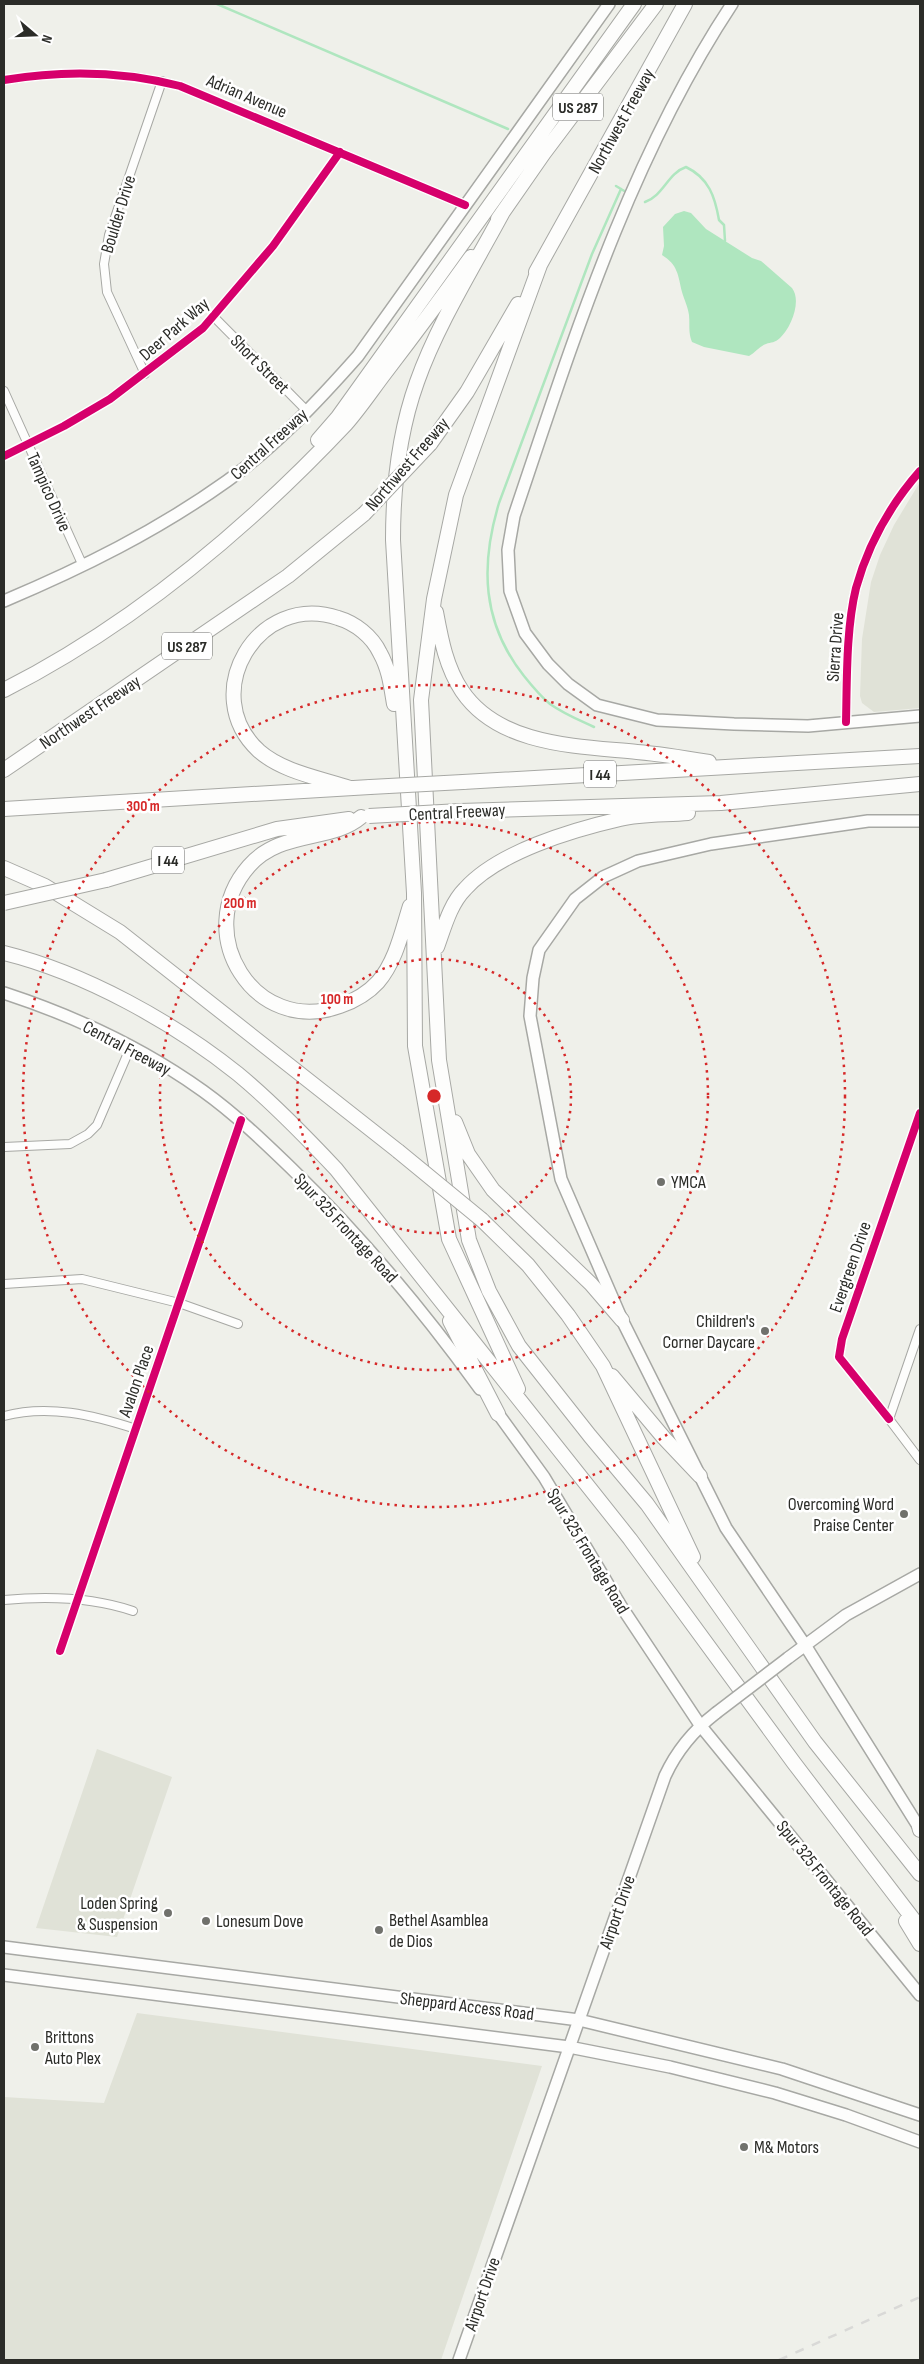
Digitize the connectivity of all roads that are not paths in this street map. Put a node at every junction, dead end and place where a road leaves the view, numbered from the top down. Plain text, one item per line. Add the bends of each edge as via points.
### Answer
1 (609, 4) edge
2 (634, 4) edge
3 (656, 4) edge
4 (685, 4) edge
5 (694, 4) edge
6 (732, 4) edge
7 (4, 80) edge
8 (162, 81) junction
9 (630, 106) junction
10 (340, 152) junction
11 (466, 205) junction
12 (503, 212) junction
13 (540, 265) junction
14 (214, 317) junction
15 (145, 374) junction
16 (4, 391) edge
17 (306, 410) junction
18 (28, 444) junction
19 (4, 456) edge
20 (920, 471) edge
21 (258, 510) junction
22 (83, 566) junction
23 (434, 598) junction
24 (4, 602) edge
25 (4, 690) edge
26 (920, 716) edge
27 (846, 722) junction
28 (404, 743) junction
29 (920, 756) edge
30 (737, 766) junction
31 (4, 770) edge
32 (920, 784) edge
33 (350, 788) junction
34 (721, 803) junction
35 (4, 809) edge
36 (365, 817) junction
37 (920, 821) edge
38 (4, 868) edge
39 (414, 893) junction
40 (4, 903) edge
41 (4, 953) edge
42 (435, 955) junction
43 (4, 993) edge
44 (131, 1046) junction
45 (444, 1094) junction
46 (920, 1112) edge
47 (242, 1120) junction
48 (4, 1147) edge
49 (4, 1284) edge
50 (435, 1291) junction
51 (179, 1303) junction
52 (622, 1320) junction
53 (238, 1324) dead end
54 (920, 1329) edge
55 (603, 1366) junction
56 (529, 1412) junction
57 (498, 1414) junction
58 (4, 1416) edge
59 (889, 1419) junction
60 (136, 1429) junction
61 (920, 1460) edge
62 (700, 1476) junction
63 (920, 1574) edge
64 (709, 1592) junction
65 (77, 1599) junction
66 (4, 1600) edge
67 (133, 1611) dead end
68 (805, 1645) junction
69 (60, 1651) dead end
70 (700, 1725) junction
71 (920, 1828) edge
72 (877, 1873) junction
73 (920, 1874) edge
74 (920, 1928) edge
75 (920, 1944) edge
76 (4, 1947) edge
77 (4, 1975) edge
78 (920, 1994) edge
79 (579, 2020) junction
80 (569, 2047) junction
81 (920, 2115) edge
82 (920, 2142) edge
83 (458, 2360) edge

1 - 11 main road, Central Freeway
2 - 21 highway via 338,417
3 - 12 highway, Northwest Freeway / US 287 via 544,152
4 - 9 highway, Northwest Freeway / US 287
5 - 9 highway
6 - 27 main road via 667,118 617,223 514,516 508,550 510,591 525,633 555,671 597,705 657,720 808,726
7 - 8 street, Adrian Avenue via 99,72
8 - 10 street, Adrian Avenue via 200,92
8 - 15 street, Boulder Drive via 108,235 104,264 107,292
9 - 13 highway, Northwest Freeway / US 287
10 - 11 street, Adrian Avenue
10 - 14 street, Deer Park Way via 273,246
11 - 17 main road, Central Freeway via 358,356
12 - 21 highway, Northwest Freeway / US 287 via 347,423
12 - 28 highway via 429,351 402,435 393,506 393,540
13 - 23 highway via 456,495
13 - 31 highway, Northwest Freeway / US 287, bridge via 466,392 430,444 364,514 288,576
14 - 15 street, Deer Park Way
14 - 17 street, Short Street
15 - 18 street, Deer Park Way via 90,412
16 - 18 street, Tampico Drive
17 - 22 main road, Central Freeway via 228,480 178,514
18 - 19 street, Deer Park Way
18 - 22 street, Tampico Drive
20 - 27 street, Sierra Drive via 874,540 856,590 850,631
21 - 25 highway, Northwest Freeway / US 287 via 212,552 147,603 74,652
22 - 24 main road, Central Freeway
23 - 30 highway via 446,656 457,683 472,703 502,726 556,742
23 - 42 highway via 421,700
26 - 27 main road
28 - 33 highway via 398,732 389,672 380,651 360,629 337,617 313,613 289,617 262,631 243,655 236,673 234,703 242,729 259,751 271,760
28 - 39 highway
29 - 30 highway, Central Freeway / I 44
30 - 33 highway, Central Freeway / I 44, bridge
32 - 34 highway, Central Freeway / I 44
33 - 35 highway, Central Freeway / I 44
34 - 36 highway, Central Freeway / I 44, bridge
34 - 42 highway via 695,812 620,819 559,837 506,859 486,870 464,890 448,917
36 - 39 highway via 352,826 286,842 249,865 233,890 225,919 228,950 240,974 265,998 291,1010 311,1012 347,1004 378,982 389,966
36 - 40 highway, Central Freeway / I 44, bridge via 277,829 106,880
37 - 52 main road via 858,822 711,844 638,861 603,877 575,899 539,950 530,1016 561,1179
38 - 55 highway, bridge via 45,886 120,932 482,1220 528,1265
39 - 56 highway via 415,1046 449,1239
41 - 50 highway via 58,971 144,1012 192,1040 238,1074 336,1169
42 - 45 highway
43 - 44 main road, Central Freeway via 67,1016
44 - 47 main road, Central Freeway via 202,1090
44 - 48 street via 96,1124 88,1134 70,1144
45 - 52 highway via 468,1154 493,1190 591,1284
45 - 64 highway via 469,1240 489,1291 519,1346 648,1504
46 - 59 street, Evergreen Drive via 842,1338 839,1357
47 - 51 street, Avalon Place
47 - 57 main road, Spur 325 Frontage Road via 341,1217 440,1334
49 - 51 street via 82,1279
50 - 56 highway
50 - 57 highway
51 - 53 street
51 - 60 street, Avalon Place
52 - 62 main road
54 - 59 street
55 - 62 highway
55 - 64 highway
56 - 72 highway via 630,1539
57 - 70 main road, Spur 325 Frontage Road via 544,1477 621,1606
58 - 60 street via 61,1411 97,1416
59 - 61 street, Evergreen Drive
60 - 65 street, Avalon Place
62 - 68 main road via 726,1528
63 - 68 main road, Airport Drive via 846,1615
64 - 73 highway via 815,1742
65 - 66 street
65 - 67 street
65 - 69 street, Avalon Place
68 - 70 main road, Airport Drive, bridge
68 - 71 main road
70 - 78 main road, Spur 325 Frontage Road
70 - 79 main road, Airport Drive via 673,1758 665,1776
72 - 74 highway
72 - 75 highway
76 - 79 main road, Sheppard Access Road
77 - 80 main road, Sheppard Access Road
79 - 80 main road, Airport Drive
79 - 81 main road, Sheppard Access Road via 782,2069
80 - 82 main road, Sheppard Access Road via 775,2093
80 - 83 main road, Airport Drive

